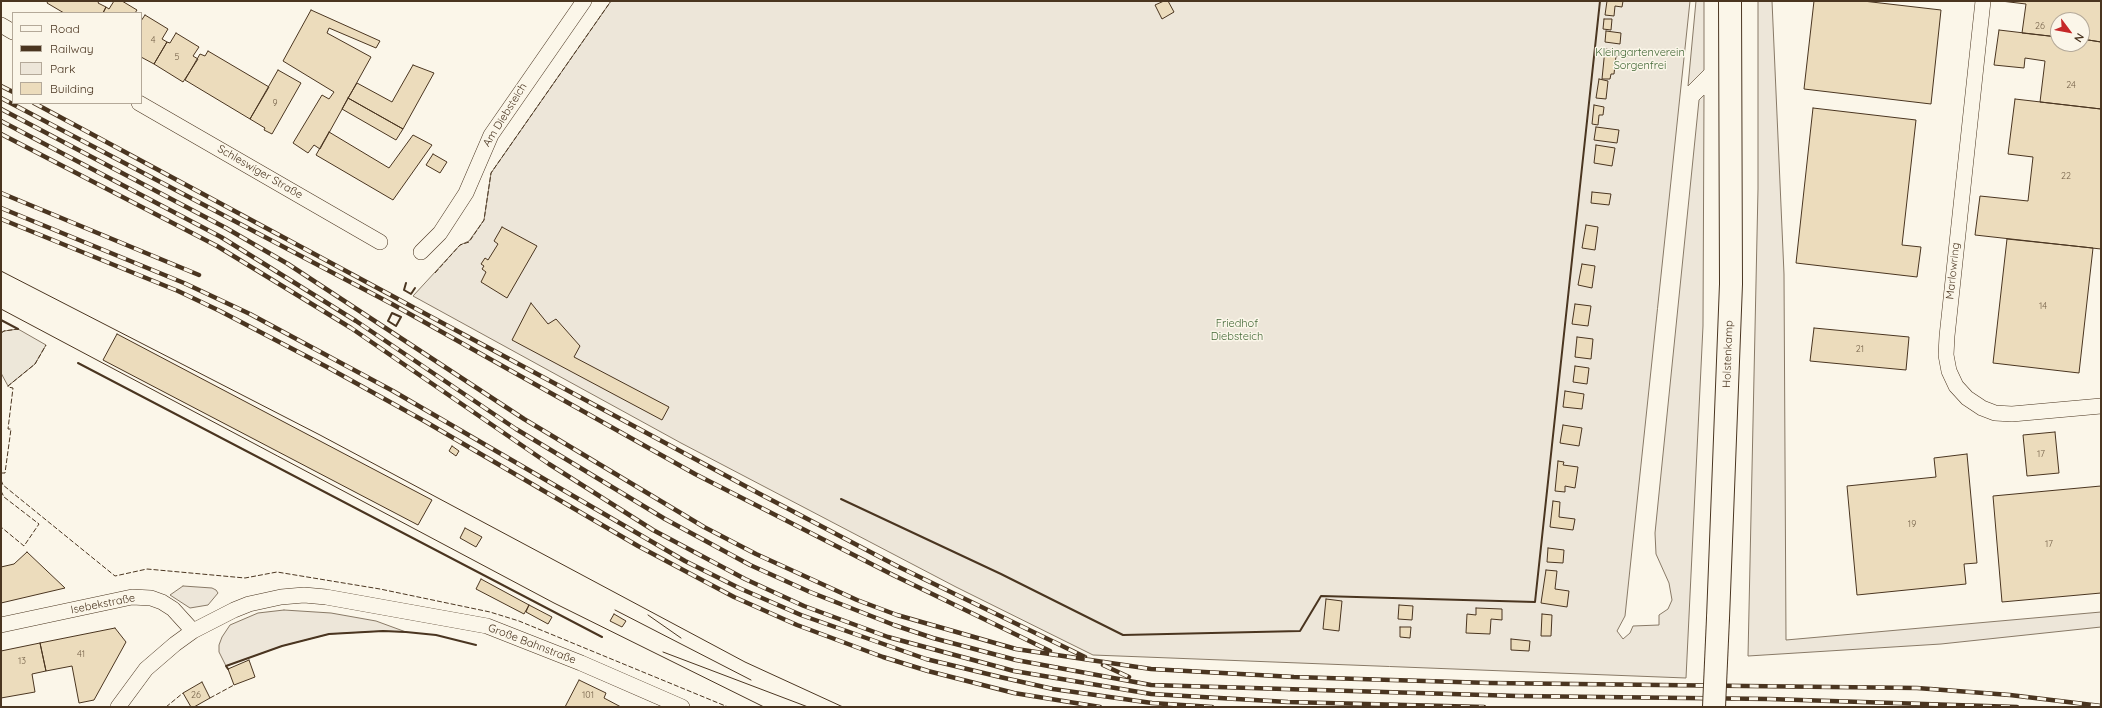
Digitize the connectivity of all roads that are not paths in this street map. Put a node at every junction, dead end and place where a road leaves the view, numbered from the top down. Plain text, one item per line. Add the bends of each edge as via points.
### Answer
1 (584, 1) edge
2 (1730, 1) edge
3 (1983, 1) edge
4 (1, 25) edge
5 (12, 31) edge
6 (140, 104) edge
7 (380, 242) dead end
8 (421, 252) dead end
9 (2101, 406) edge
10 (1, 625) edge
11 (193, 632) junction
12 (118, 707) edge
13 (682, 707) edge
14 (1714, 707) edge

1 - 8 street, Am Diebsteich via 491,135 466,193 440,233
2 - 14 main road, Holstenkamp, bridge via 1731,284
3 - 9 street, Marlowring via 1947,332 1946,355 1949,371 1956,386 1967,398 1995,413 2012,414
4 - 5 street
6 - 7 street, Schleswiger Straße
10 - 11 street, Isebekstraße via 132,597 151,598 162,602 173,609
11 - 12 street, Große Bahnstraße via 146,669
11 - 13 street, Große Bahnstraße via 234,610 265,600 281,597 326,597 487,626

